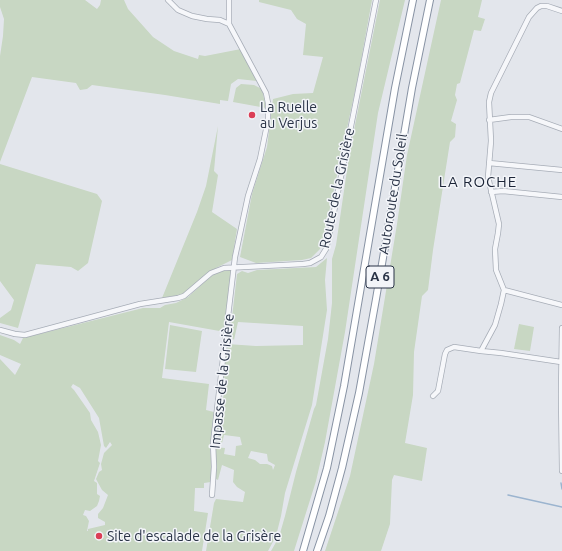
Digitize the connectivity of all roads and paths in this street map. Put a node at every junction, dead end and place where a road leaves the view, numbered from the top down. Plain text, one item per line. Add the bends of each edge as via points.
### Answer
1 (168, 0) edge
2 (229, 0) edge
3 (376, 0) edge
4 (413, 0) edge
5 (430, 0) edge
6 (562, 11) edge
7 (229, 24) junction
8 (489, 120) junction
9 (562, 129) edge
10 (489, 163) junction
11 (562, 170) edge
12 (491, 192) junction
13 (562, 197) edge
14 (234, 268) junction
15 (504, 290) junction
16 (562, 305) edge
17 (562, 328) edge
18 (0, 330) edge
19 (562, 343) edge
20 (482, 351) junction
21 (561, 362) junction
22 (561, 377) edge
23 (433, 396) dead end
24 (562, 471) edge
25 (212, 495) dead end
26 (303, 551) edge
27 (317, 551) edge

1 - 7 street via 178,10 192,16 220,20
2 - 7 street
3 - 14 street, Route de la Grisière via 326,249 321,257 310,263
4 - 26 highway, Autoroute du Soleil / A 6 via 386,135 342,393 324,480
5 - 27 highway, Autoroute du Soleil / A 6 via 410,95 359,393 340,475
6 - 8 street via 541,6 529,17 491,94
7 - 14 street, Impasse de la Grisière via 259,78 268,103 268,120 260,159 248,196
8 - 9 street via 529,117
8 - 10 street
10 - 11 street
10 - 12 street
12 - 13 street
12 - 15 street via 499,224 495,249 496,270
14 - 18 street, Route de la Grisière via 224,268 211,274 178,298 140,304 25,335
14 - 25 street, Impasse de la Grisière via 213,442
15 - 16 street
15 - 20 street via 494,325
17 - 19 street
19 - 21 street
20 - 21 street
20 - 23 street via 454,347 447,350 438,391
21 - 22 street
22 - 24 street

